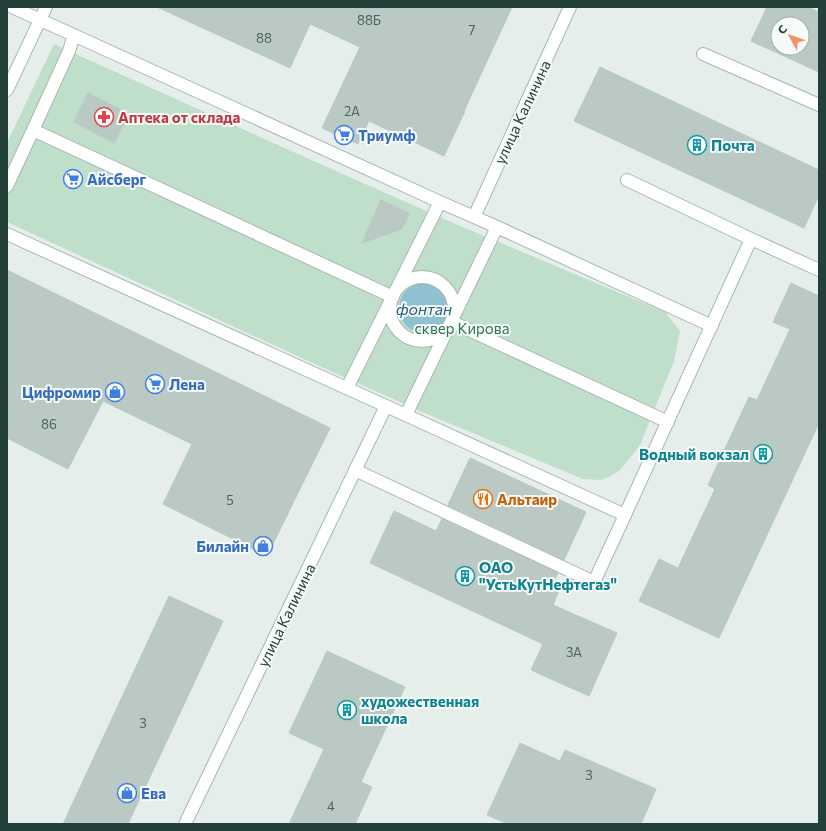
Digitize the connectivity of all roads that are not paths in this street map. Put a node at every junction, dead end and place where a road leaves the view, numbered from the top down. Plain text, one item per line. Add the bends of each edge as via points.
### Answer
1 (12, 7) edge
2 (46, 7) edge
3 (570, 7) edge
4 (40, 19) junction
5 (74, 35) junction
6 (703, 54) dead end
7 (7, 90) edge
8 (819, 105) edge
9 (33, 130) junction
10 (627, 180) dead end
11 (7, 186) edge
12 (440, 202) junction
13 (474, 217) junction
14 (497, 227) junction
15 (7, 234) edge
16 (751, 240) junction
17 (819, 270) edge
18 (393, 297) junction
19 (452, 322) junction
20 (712, 326) junction
21 (347, 388) junction
22 (386, 406) junction
23 (406, 415) junction
24 (668, 422) junction
25 (355, 470) junction
26 (625, 515) junction
27 (185, 824) edge

1 - 4 street
2 - 4 street
3 - 13 street, улица Калинина
4 - 5 street
4 - 7 street
5 - 9 street
5 - 12 street
6 - 8 street
9 - 11 street
9 - 18 street
10 - 16 street
12 - 13 street
12 - 18 street
13 - 14 street
14 - 19 street
14 - 20 street
15 - 21 street
16 - 17 street
16 - 20 street
18 - 19 street via 391,315 396,328 407,337 425,341 435,338
18 - 19 street via 406,281 415,278 427,277 439,282 453,299
18 - 21 street
19 - 23 street
19 - 24 street
20 - 24 street
21 - 22 street
22 - 23 street
22 - 25 street, улица Калинина
23 - 26 street
24 - 26 street
25 - 26 street via 594,582
25 - 27 street, улица Калинина

